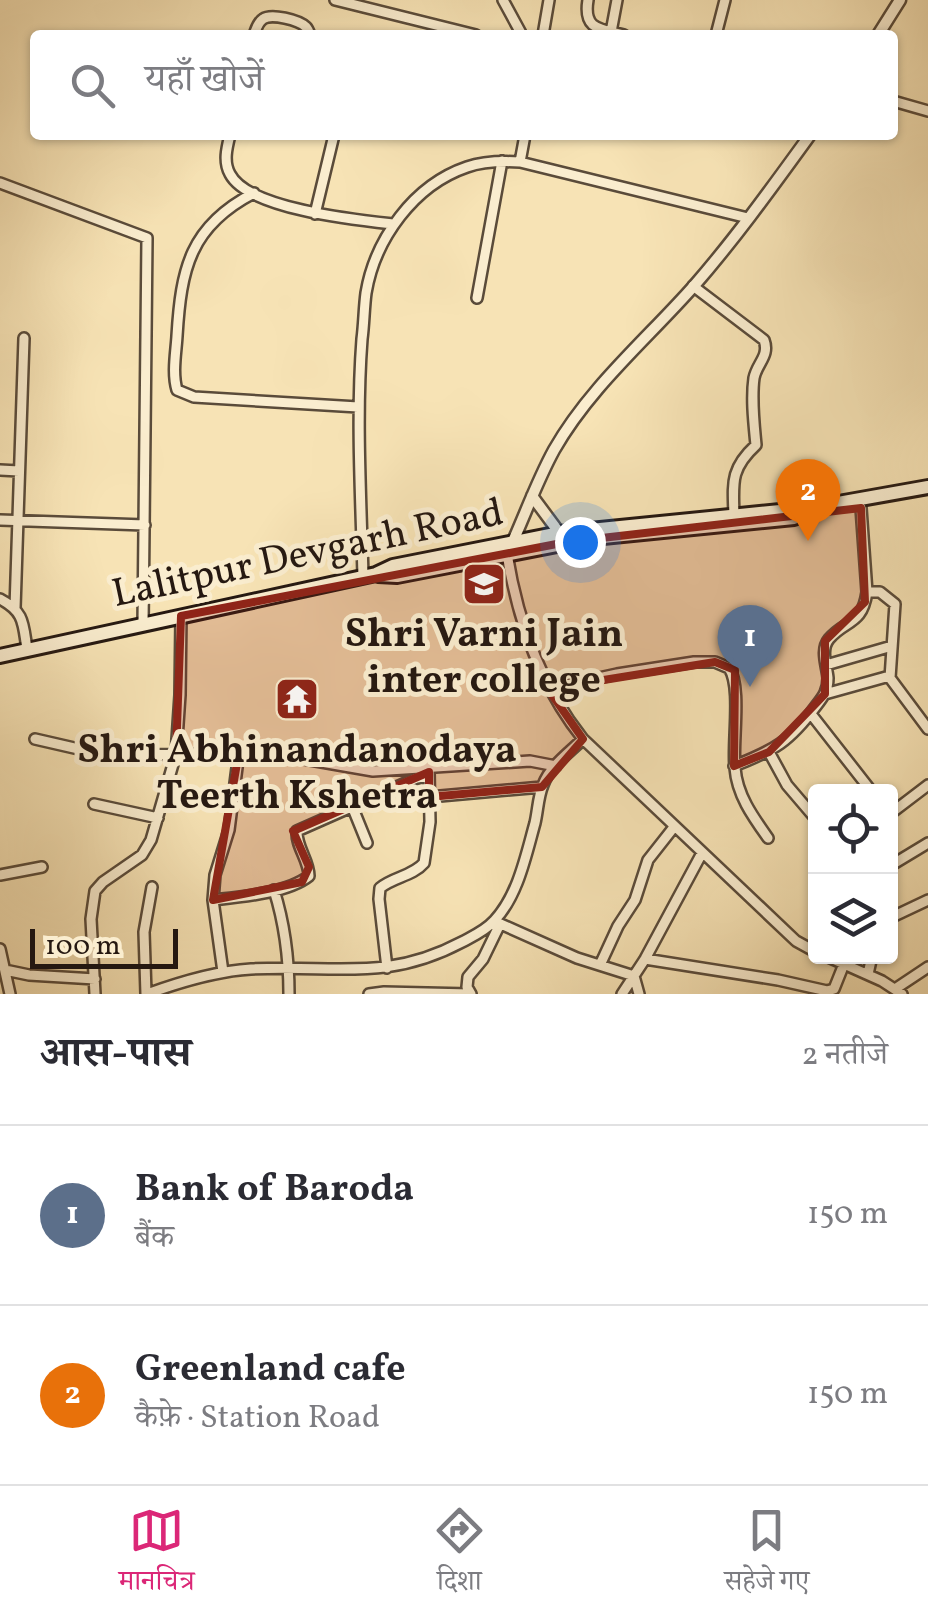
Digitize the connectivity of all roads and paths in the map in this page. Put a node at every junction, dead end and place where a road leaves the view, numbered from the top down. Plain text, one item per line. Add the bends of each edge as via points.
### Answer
1 (335, 0) edge
2 (503, 0) edge
3 (549, 0) edge
4 (588, 0) edge
5 (617, 0) edge
6 (725, 0) edge
7 (900, 0) edge
8 (256, 30) edge
9 (307, 30) edge
10 (456, 30) edge
11 (519, 30) edge
12 (543, 30) edge
13 (606, 30) edge
14 (610, 30) edge
15 (717, 30) edge
16 (881, 30) edge
17 (898, 102) edge
18 (928, 111) edge
19 (229, 140) edge
20 (333, 140) edge
21 (524, 140) edge
22 (806, 140) edge
23 (502, 161) junction
24 (520, 162) junction
25 (0, 183) edge
26 (254, 194) junction
27 (315, 214) junction
28 (748, 218) junction
29 (393, 224) junction
30 (693, 286) junction
31 (477, 298) dead end
32 (24, 338) dead end
33 (358, 407) junction
34 (0, 470) edge
35 (20, 471) junction
36 (928, 491) edge
37 (532, 496) junction
38 (861, 508) junction
39 (734, 516) junction
40 (0, 520) edge
41 (18, 521) junction
42 (145, 524) junction
43 (563, 538) junction
44 (510, 548) junction
45 (370, 576) junction
46 (866, 592) junction
47 (0, 600) edge
48 (15, 608) junction
49 (181, 616) junction
50 (142, 624) junction
51 (892, 646) junction
52 (26, 650) junction
53 (0, 656) edge
54 (826, 665) junction
55 (890, 678) junction
56 (548, 688) junction
57 (825, 694) junction
58 (810, 714) junction
59 (928, 729) edge
60 (35, 738) dead end
61 (582, 739) junction
62 (240, 752) junction
63 (769, 752) junction
64 (176, 754) junction
65 (556, 766) junction
66 (734, 766) junction
67 (429, 772) junction
68 (866, 784) edge
69 (928, 785) edge
70 (542, 787) junction
71 (430, 797) junction
72 (94, 804) dead end
73 (352, 806) junction
74 (898, 808) edge
75 (808, 810) edge
76 (158, 818) junction
77 (674, 827) junction
78 (768, 838) dead end
79 (928, 843) edge
80 (367, 844) dead end
81 (702, 853) junction
82 (898, 861) edge
83 (42, 866) dead end
84 (0, 875) edge
85 (152, 886) dead end
86 (274, 890) junction
87 (213, 900) junction
88 (928, 900) edge
89 (898, 914) edge
90 (497, 923) junction
91 (808, 948) edge
92 (0, 949) edge
93 (645, 959) junction
94 (844, 964) joint
95 (870, 964) edge
96 (600, 965) junction
97 (928, 967) edge
98 (387, 968) junction
99 (289, 969) junction
100 (5, 970) junction
101 (223, 972) junction
102 (868, 974) junction
103 (634, 976) junction
104 (95, 980) junction
105 (178, 989) edge
106 (898, 992) edge
107 (10, 994) edge
108 (95, 994) edge
109 (147, 994) edge
110 (289, 994) edge
111 (368, 994) edge
112 (470, 994) edge
113 (622, 994) edge
114 (640, 994) edge

1 - 10 street
2 - 11 street
3 - 12 street
4 - 13 street via 590,23
5 - 14 street
6 - 15 street
7 - 16 street
8 - 9 street via 271,17
17 - 18 street
19 - 26 street via 229,172
20 - 27 street
21 - 24 street
22 - 28 street
23 - 24 street
23 - 29 street via 445,177
23 - 31 street
24 - 28 street
25 - 42 street via 147,238
26 - 27 street
26 - 33 street via 226,209 189,259 180,295 177,390 194,397
27 - 29 street
28 - 30 street
29 - 33 street via 366,292
30 - 37 street via 583,408
30 - 39 street via 767,347 754,374 756,445 732,478
32 - 35 street
33 - 45 street
34 - 35 street
35 - 41 street
36 - 38 main road
36 - 39 main road, Lalitpur Devgarh Road
37 - 43 street
37 - 44 street
38 - 43 main road
38 - 46 street
39 - 43 main road, Lalitpur Devgarh Road
40 - 41 street
41 - 42 street
41 - 48 street
42 - 50 street
43 - 44 main road, Lalitpur Devgarh Road
44 - 45 main road, Lalitpur Devgarh Road via 393,566
44 - 56 street via 522,621
45 - 49 main road, Lalitpur Devgarh Road
46 - 51 street via 880,592 896,604
46 - 54 street via 854,620 825,645
47 - 48 street
48 - 52 street
49 - 50 main road, Lalitpur Devgarh Road
49 - 64 street
50 - 52 main road, Lalitpur Devgarh Road
51 - 54 street
51 - 55 street
52 - 53 main road, Lalitpur Devgarh Road
54 - 57 street
55 - 57 street
55 - 59 street
56 - 61 street
56 - 66 street via 715,662 729,668 735,681
57 - 58 street
58 - 63 street
58 - 68 street
60 - 64 street via 96,753
61 - 65 street
61 - 77 street
62 - 64 street
62 - 67 street
62 - 87 street
63 - 66 street
63 - 75 street
64 - 76 street
65 - 67 street via 530,761
65 - 70 street
66 - 78 street via 743,798
67 - 71 street
67 - 73 street
69 - 74 street
70 - 71 street
70 - 90 street via 518,881
71 - 98 street via 424,863 380,888
72 - 76 street
73 - 80 street
73 - 86 street via 297,831 309,876
76 - 104 street via 142,855 95,891
77 - 81 street
77 - 96 street via 648,860
79 - 82 street
81 - 91 street
81 - 93 street
83 - 84 street
85 - 109 street via 144,932
86 - 87 street
86 - 99 street
87 - 101 street
88 - 89 street
90 - 96 street
90 - 98 street via 446,950
90 - 112 street via 484,959 468,977
92 - 100 street
93 - 94 street via 826,990 834,989
93 - 103 street
94 - 102 street
95 - 102 street
96 - 103 street
97 - 106 street
98 - 99 street
99 - 101 street
99 - 110 street
100 - 104 street
100 - 107 street
101 - 105 street
102 - 106 street
103 - 113 street
103 - 114 street
104 - 108 street
105 - 109 street
111 - 112 street

